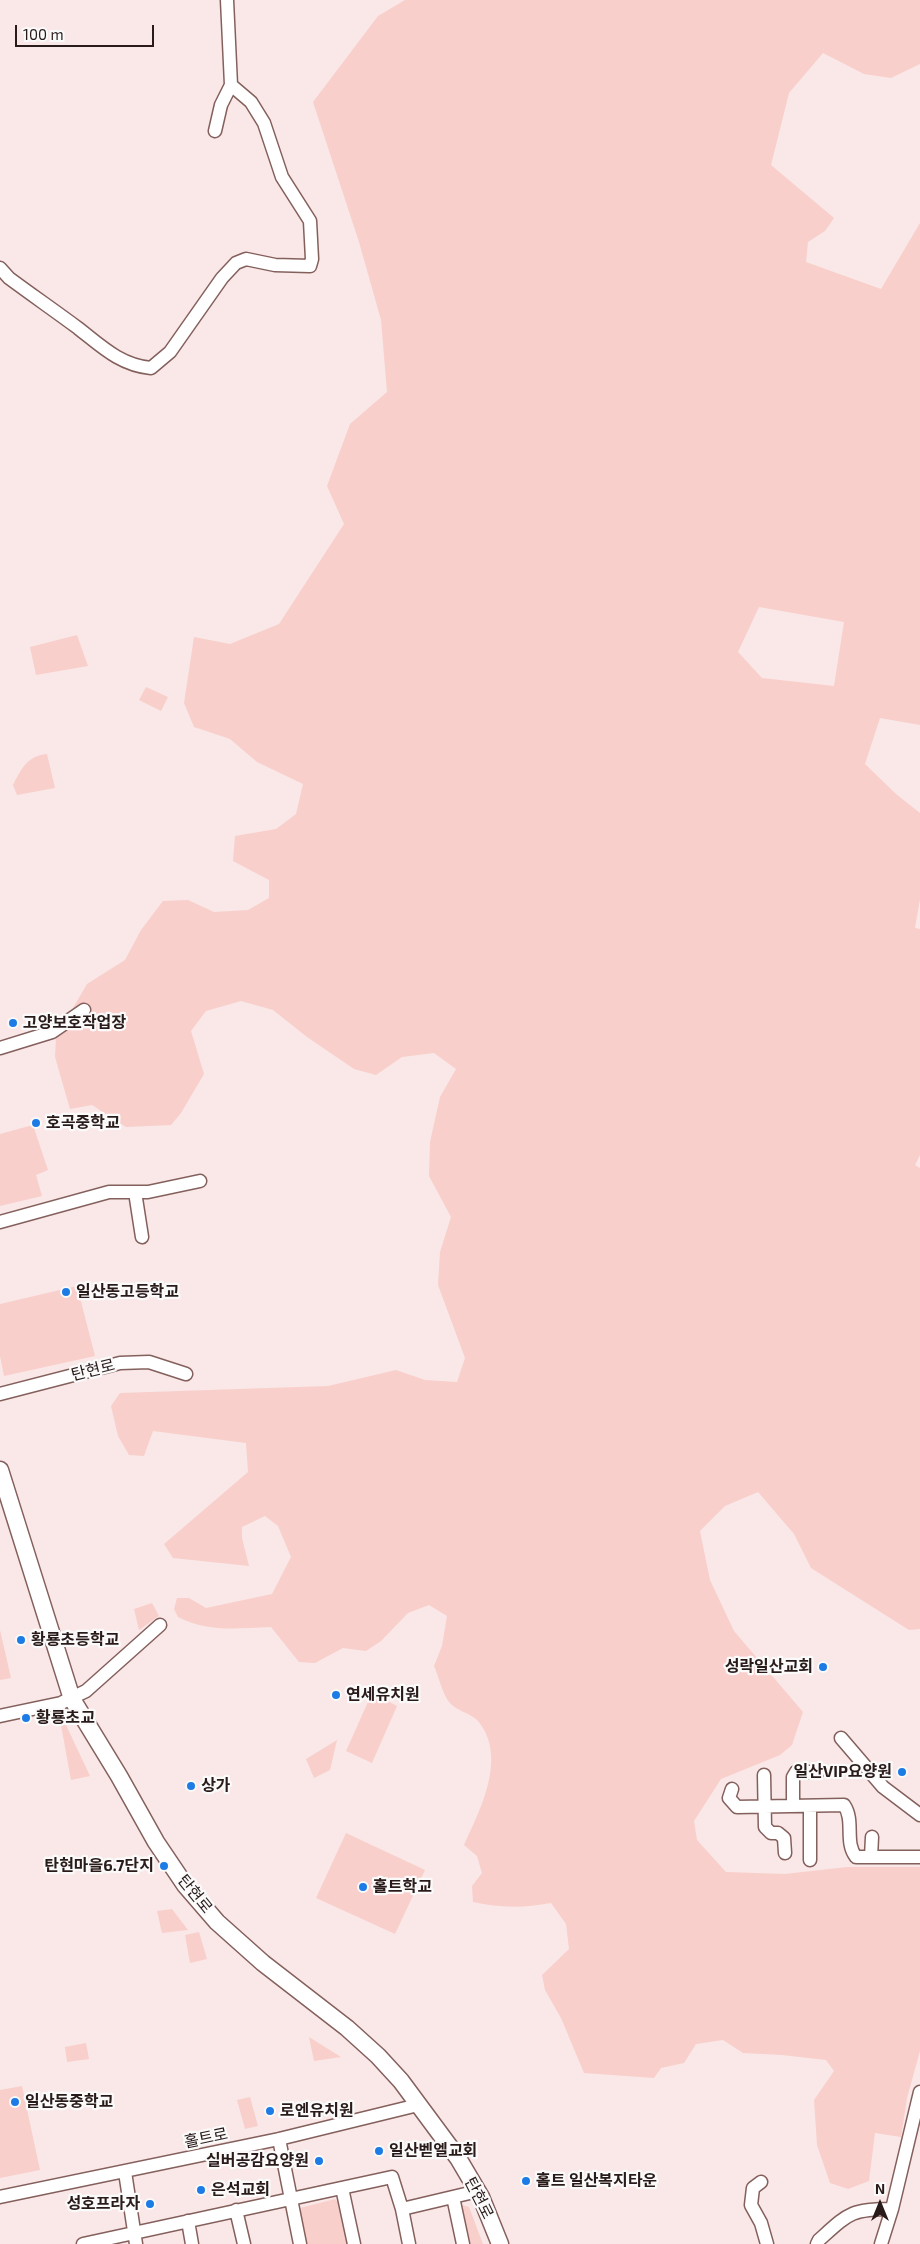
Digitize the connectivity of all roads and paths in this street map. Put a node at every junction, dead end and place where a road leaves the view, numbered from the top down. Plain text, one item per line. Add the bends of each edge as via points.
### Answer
1 (227, 0) edge
2 (231, 85) junction
3 (215, 131) dead end
4 (0, 268) edge
5 (84, 1010) dead end
6 (0, 1048) edge
7 (200, 1181) dead end
8 (135, 1192) junction
9 (0, 1222) edge
10 (142, 1237) dead end
11 (186, 1374) dead end
12 (0, 1394) edge
13 (0, 1470) edge
14 (160, 1625) dead end
15 (72, 1698) junction
16 (0, 1716) edge
17 (841, 1738) dead end
18 (818, 1772) dead end
19 (764, 1775) dead end
20 (732, 1789) dead end
21 (792, 1806) junction
22 (810, 1806) junction
23 (765, 1807) junction
24 (920, 1815) edge
25 (872, 1837) dead end
26 (785, 1853) dead end
27 (871, 1857) junction
28 (920, 1857) edge
29 (810, 1860) dead end
30 (920, 2092) edge
31 (418, 2105) junction
32 (279, 2139) junction
33 (125, 2172) junction
34 (761, 2182) dead end
35 (342, 2188) junction
36 (478, 2191) junction
37 (0, 2197) edge
38 (453, 2197) junction
39 (290, 2199) junction
40 (402, 2209) junction
41 (236, 2210) junction
42 (892, 2210) junction
43 (188, 2221) junction
44 (135, 2239) edge
45 (83, 2244) edge
46 (192, 2244) edge
47 (244, 2244) edge
48 (300, 2244) edge
49 (354, 2244) edge
50 (409, 2244) edge
51 (463, 2244) edge
52 (500, 2244) edge
53 (767, 2244) edge
54 (817, 2244) edge
55 (881, 2244) edge

1 - 2 street
2 - 3 street via 221,105
2 - 4 street via 251,102 264,123 282,177 310,221 310,266 246,259 236,262 188,330 151,368 123,362
5 - 6 street via 52,1032
7 - 8 street
8 - 9 street via 109,1192
8 - 10 street
11 - 12 street, 탄현로 via 149,1362 120,1363
13 - 15 main road, 탄현로
14 - 15 street via 86,1691
15 - 16 street
15 - 31 main road, 탄현로 via 156,1842 217,1922 378,2056
17 - 24 street via 883,1787
18 - 21 street via 796,1772
19 - 23 street
20 - 23 street via 729,1798 737,1807
21 - 22 street
21 - 23 street
22 - 27 street via 844,1806 849,1813 851,1851 856,1857
22 - 29 street
23 - 26 street via 765,1827 784,1838
25 - 27 street
27 - 28 street
30 - 42 street
31 - 32 street, 홀트로
31 - 36 main road, 탄현로
32 - 33 street, 홀트로
32 - 39 street
33 - 37 street, 홀트로
33 - 44 street
34 - 53 street via 753,2188 751,2205
35 - 39 street
35 - 40 street via 392,2176
35 - 49 street
36 - 38 street
36 - 52 main road, 탄현로
38 - 40 street
38 - 51 street
39 - 41 street
39 - 48 street
40 - 50 street
41 - 43 street
41 - 47 street
42 - 54 street via 850,2214
42 - 55 street
43 - 44 street
43 - 46 street
44 - 45 street

